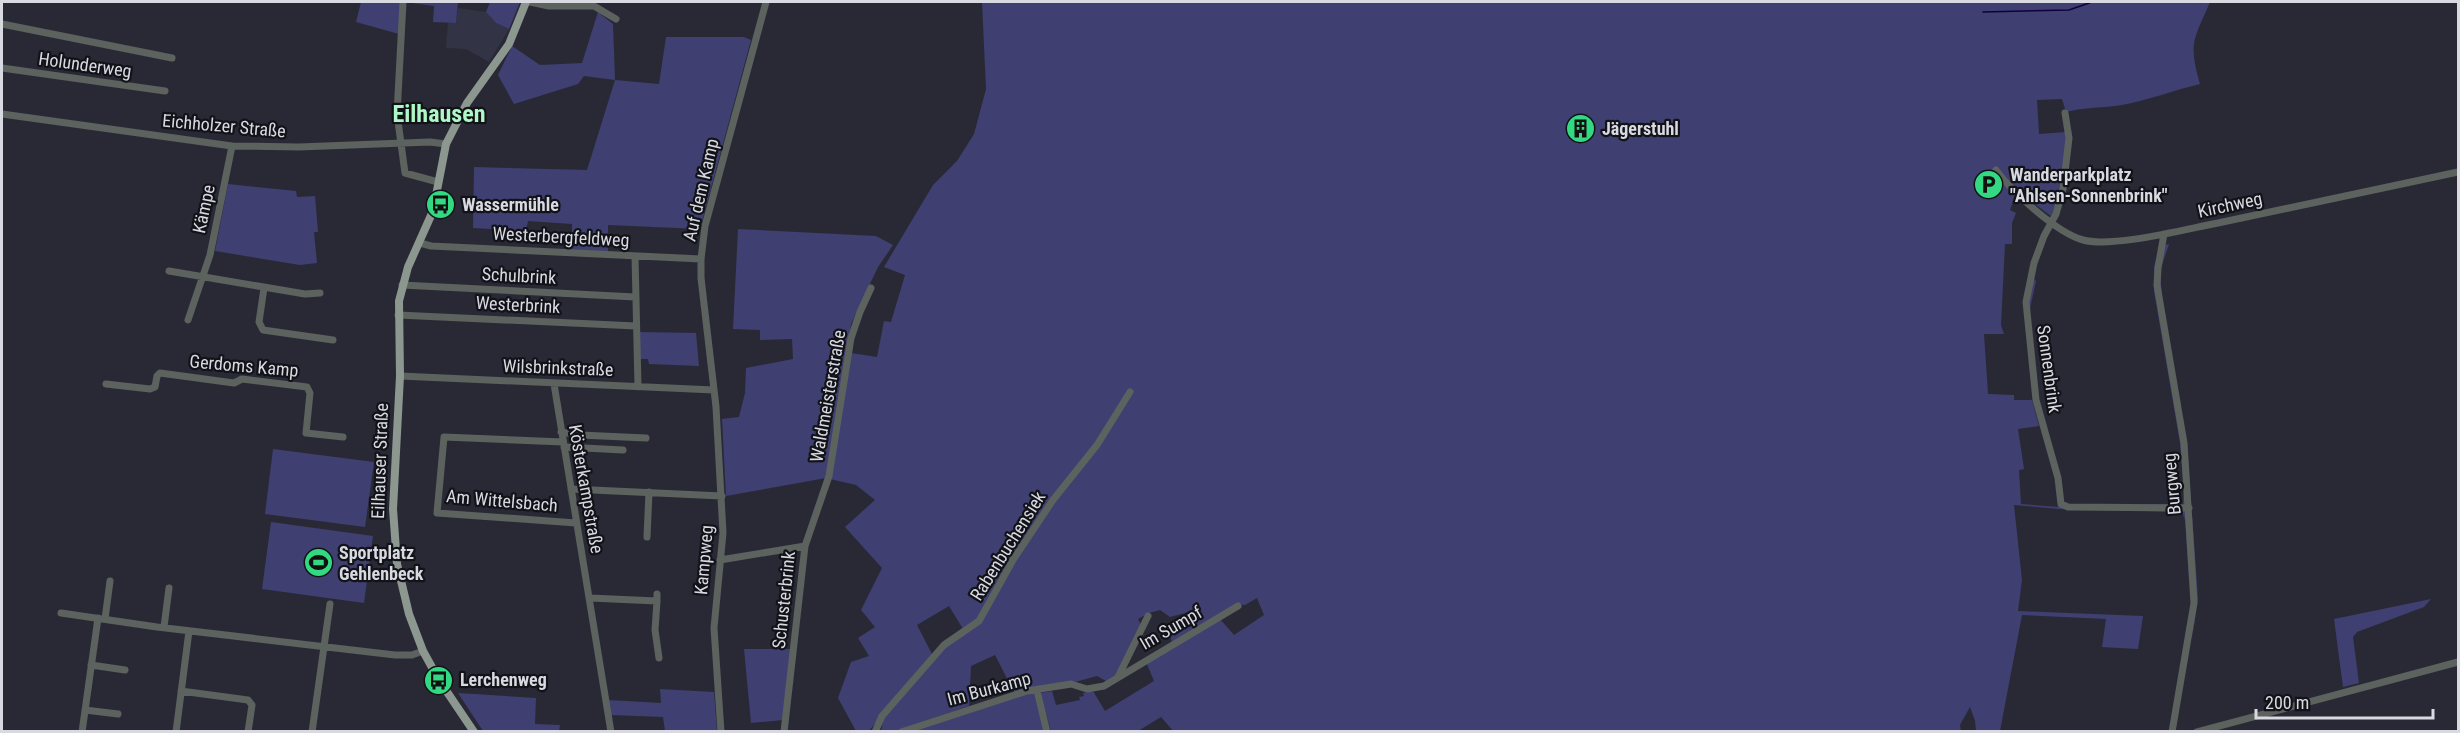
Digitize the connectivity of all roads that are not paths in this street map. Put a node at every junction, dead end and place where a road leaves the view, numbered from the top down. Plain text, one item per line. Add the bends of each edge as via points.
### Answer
1 (403, 2) edge
2 (528, 2) edge
3 (766, 2) edge
4 (596, 4) edge
5 (616, 20) dead end
6 (2, 24) edge
7 (172, 58) dead end
8 (2, 68) edge
9 (165, 91) dead end
10 (2065, 113) dead end
11 (2, 114) edge
12 (400, 143) junction
13 (446, 144) junction
14 (232, 146) junction
15 (1996, 170) dead end
16 (2458, 172) edge
17 (438, 182) junction
18 (2052, 221) junction
19 (2164, 234) junction
20 (420, 243) junction
21 (635, 256) junction
22 (701, 260) junction
23 (169, 271) dead end
24 (203, 278) junction
25 (402, 285) junction
26 (264, 288) junction
27 (871, 288) dead end
28 (320, 293) dead end
29 (635, 297) junction
30 (398, 315) junction
31 (188, 320) dead end
32 (636, 326) junction
33 (333, 340) dead end
34 (400, 376) junction
35 (106, 384) dead end
36 (554, 384) junction
37 (638, 387) junction
38 (714, 390) junction
39 (1130, 392) dead end
40 (561, 432) junction
41 (344, 437) dead end
42 (646, 438) dead end
43 (563, 445) junction
44 (623, 450) dead end
45 (829, 476) joint
46 (571, 489) junction
47 (649, 492) junction
48 (722, 496) junction
49 (2189, 508) junction
50 (576, 523) junction
51 (647, 537) dead end
52 (805, 546) junction
53 (720, 560) junction
54 (110, 581) dead end
55 (169, 588) dead end
56 (590, 598) junction
57 (330, 604) dead end
58 (1238, 606) dead end
59 (61, 613) dead end
60 (1149, 616) dead end
61 (101, 619) junction
62 (164, 627) junction
63 (189, 631) junction
64 (324, 647) junction
65 (423, 651) junction
66 (659, 658) dead end
67 (2458, 662) edge
68 (91, 665) junction
69 (125, 670) dead end
70 (1118, 677) junction
71 (181, 691) junction
72 (1037, 691) junction
73 (85, 710) junction
74 (118, 714) dead end
75 (82, 732) edge
76 (176, 732) edge
77 (248, 732) edge
78 (312, 732) edge
79 (474, 732) edge
80 (611, 732) edge
81 (721, 732) edge
82 (784, 732) edge
83 (875, 732) edge
84 (901, 732) edge
85 (1047, 732) edge
86 (2172, 732) edge
87 (2197, 732) edge

1 - 12 street via 398,93
2 - 4 street via 549,6
2 - 13 main road, Eilhauser Straße via 509,44 467,104
3 - 22 street, Auf dem Kamp via 705,226
4 - 5 street
6 - 7 street
8 - 9 street, Holunderweg
10 - 18 street, Sonnenbrink via 2069,138 2063,189
11 - 14 street, Eichholzer Straße
12 - 13 street, Eichholzer Straße
12 - 14 street, Eichholzer Straße
12 - 17 street via 405,173
13 - 17 main road, Eilhauser Straße
14 - 24 street, Kämpe
15 - 18 street, Kirchweg via 2009,187
16 - 19 street, Kirchweg
17 - 20 main road, Eilhauser Straße via 433,211
18 - 19 street, Kirchweg via 2086,241
18 - 49 street, Sonnenbrink via 2034,263 2026,302 2039,416 2058,478 2061,504
19 - 49 street, Burgweg via 2157,285 2184,443
20 - 21 street, Westerbergfeldweg
20 - 25 main road, Eilhauser Straße
21 - 22 street, Westerbergfeldweg
21 - 29 street
22 - 38 street, Auf dem Kamp
23 - 24 street
24 - 26 street
24 - 31 street, Kämpe
25 - 29 street, Schulbrink
25 - 30 main road, Eilhauser Straße
26 - 28 street
26 - 33 street via 259,322 263,330
27 - 45 street, Waldmeisterstraße via 851,338
29 - 32 street
30 - 32 street, Westerbrink
30 - 34 main road, Eilhauser Straße
32 - 37 street
34 - 36 street, Wilsbrinkstraße
34 - 65 main road, Eilhauser Straße via 393,480 394,542 409,614
35 - 41 street, Gerdoms Kamp via 150,389 155,387 160,373 307,387 310,393 306,433
36 - 37 street, Wilsbrinkstraße
36 - 40 street, Kösterkampstraße
37 - 38 street, Wilsbrinkstraße
38 - 48 street, Kampweg
39 - 83 street, Rabenbuchensiek via 1097,445 1053,500 1013,560 979,621 944,645 882,716
40 - 42 street
40 - 43 street, Kösterkampstraße
43 - 44 street
43 - 46 street, Kösterkampstraße
43 - 50 street, Am Wittelsbach via 444,437 438,513
45 - 52 street, Schusterbrink
46 - 47 street
46 - 50 street, Kösterkampstraße
47 - 48 street
47 - 51 street
48 - 53 street, Kampweg
49 - 86 street, Burgweg via 2194,603
50 - 56 street, Kösterkampstraße
52 - 53 street
52 - 82 street, Schusterbrink
53 - 81 street, Kampweg via 714,628
54 - 61 street
55 - 62 street
56 - 66 street via 657,598
56 - 80 street, Kösterkampstraße
57 - 64 street
58 - 70 street, Im Sumpf
59 - 61 street
60 - 70 street
61 - 62 street
61 - 68 street
62 - 63 street
63 - 64 street
63 - 71 street
64 - 65 street via 395,655
64 - 78 street
65 - 79 main road, Eilhauser Straße
67 - 87 street
68 - 69 street
68 - 73 street
70 - 72 street, Im Burkamp via 1092,689 1071,684
71 - 76 street
71 - 77 street via 248,700 252,705
72 - 84 street, Im Burkamp via 1019,693
72 - 85 street
73 - 74 street
73 - 75 street

